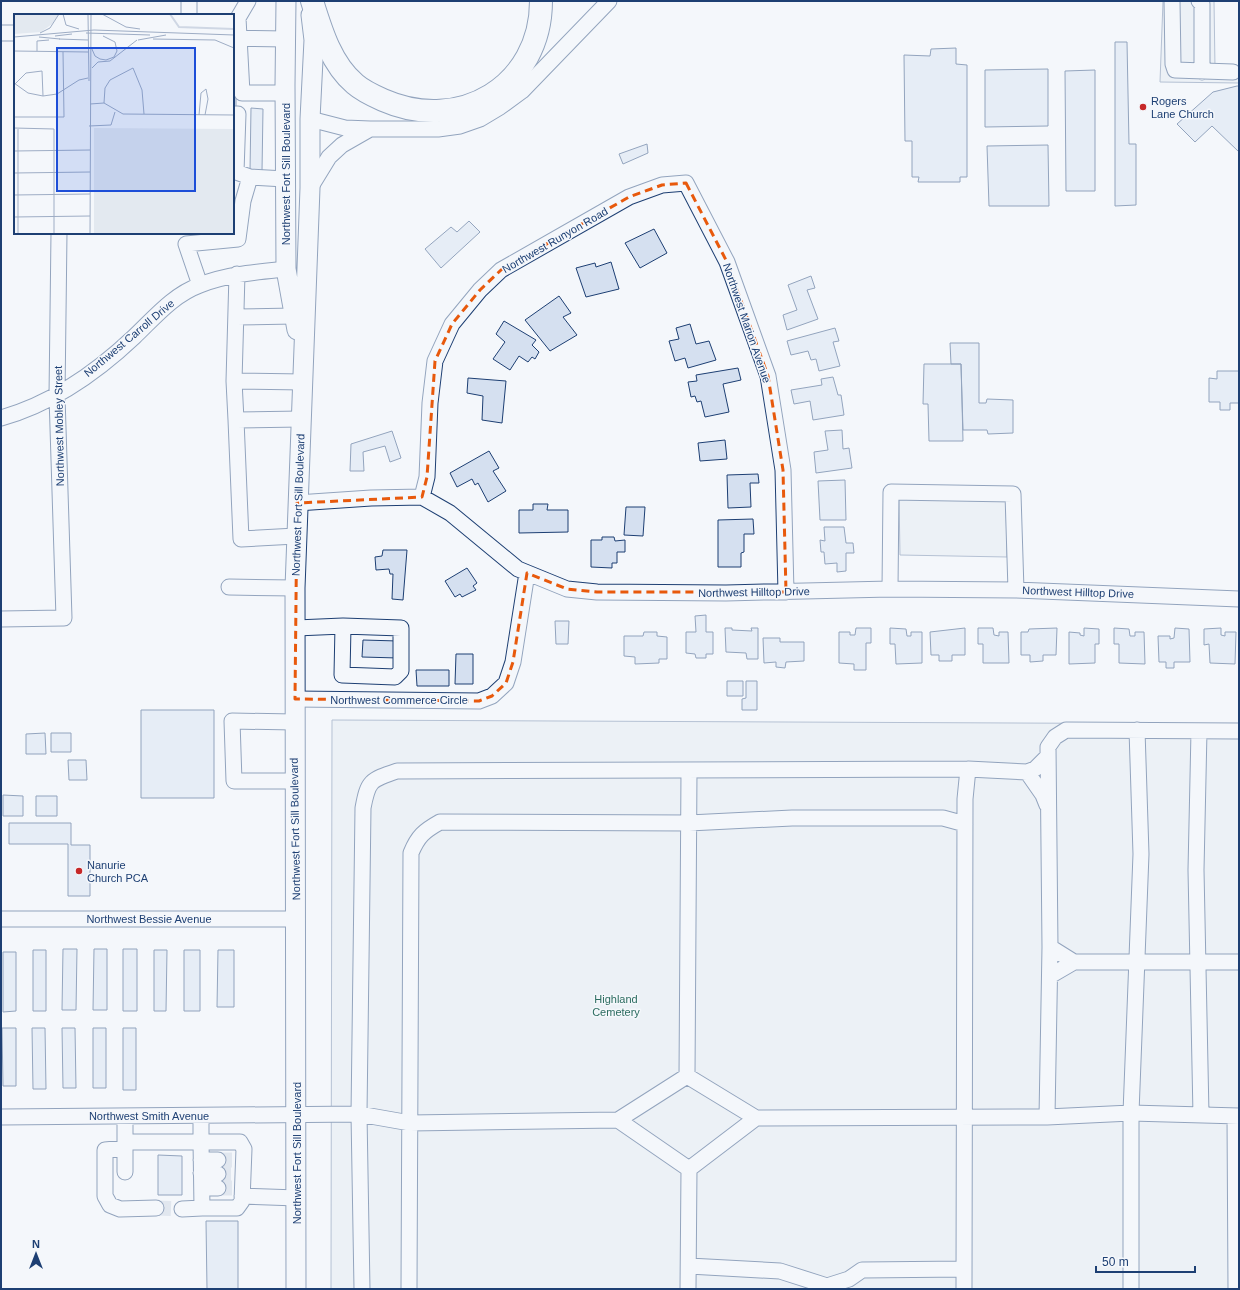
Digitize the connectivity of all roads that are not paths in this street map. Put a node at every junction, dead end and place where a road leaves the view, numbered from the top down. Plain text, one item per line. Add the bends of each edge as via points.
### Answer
1 (189, 1) edge
2 (248, 1) edge
3 (286, 1) edge
4 (311, 1) edge
5 (541, 1) edge
6 (609, 1) edge
7 (1172, 1) edge
8 (1199, 1) edge
9 (189, 14) edge
10 (1, 33) edge
11 (14, 34) edge
12 (237, 38) edge
13 (286, 39) junction
14 (1202, 72) junction
15 (1233, 72) dead end
16 (285, 89) junction
17 (234, 114) edge
18 (310, 119) junction
19 (370, 129) junction
20 (250, 176) junction
21 (286, 179) junction
22 (686, 183) joint
23 (310, 188) junction
24 (59, 234) edge
25 (286, 269) junction
26 (237, 274) junction
27 (200, 285) junction
28 (294, 316) junction
29 (236, 317) junction
30 (303, 376) junction
31 (234, 381) junction
32 (57, 396) junction
33 (1, 418) edge
34 (236, 420) junction
35 (301, 420) junction
36 (422, 497) junction
37 (297, 503) junction
38 (296, 536) junction
39 (527, 573) junction
40 (228, 587) dead end
41 (295, 588) junction
42 (890, 589) junction
43 (1016, 590) junction
44 (786, 592) junction
45 (1239, 599) edge
46 (1, 619) edge
47 (343, 626) junction
48 (296, 628) junction
49 (358, 675) junction
50 (394, 677) junction
51 (295, 699) junction
52 (358, 700) junction
53 (395, 700) junction
54 (294, 722) junction
55 (1137, 730) junction
56 (1199, 731) junction
57 (1239, 731) edge
58 (1048, 756) junction
59 (968, 769) junction
60 (689, 771) junction
61 (1027, 772) junction
62 (296, 781) junction
63 (1048, 810) junction
64 (689, 823) junction
65 (965, 824) junction
66 (1, 919) edge
67 (296, 919) junction
68 (1050, 947) junction
69 (1074, 962) junction
70 (1136, 962) junction
71 (1200, 962) junction
72 (1239, 962) edge
73 (1050, 976) junction
74 (687, 1076) junction
75 (1131, 1113) junction
76 (359, 1114) junction
77 (1201, 1115) junction
78 (1, 1116) edge
79 (125, 1116) junction
80 (201, 1116) junction
81 (297, 1116) junction
82 (1237, 1116) edge
83 (964, 1117) junction
84 (1047, 1117) junction
85 (756, 1118) junction
86 (618, 1120) junction
87 (410, 1123) junction
88 (201, 1142) junction
89 (126, 1145) junction
90 (689, 1169) junction
91 (125, 1172) dead end
92 (201, 1174) junction
93 (232, 1176) junction
94 (297, 1198) junction
95 (156, 1208) tunnel mouth
96 (182, 1208) tunnel mouth
97 (202, 1208) junction
98 (689, 1266) junction
99 (964, 1269) junction
100 (296, 1289) edge
101 (362, 1289) edge
102 (409, 1289) edge
103 (688, 1289) edge
104 (964, 1289) edge
105 (1131, 1289) edge
106 (1236, 1289) edge

1 - 9 street
2 - 12 street via 238,18
3 - 13 main road, Northwest Fort Sill Boulevard
4 - 5 highway via 326,44 343,72 355,84 398,107 413,111 444,112 475,104 512,79 536,42
4 - 18 main road, Northwest Fort Sill Boulevard via 314,40
6 - 19 street via 522,91 480,119 460,126 438,129
7 - 14 street via 1175,70
8 - 14 street via 1202,4
10 - 11 street
12 - 13 street
12 - 16 street via 242,93
13 - 16 main road, Northwest Fort Sill Boulevard
14 - 15 street
16 - 18 main road
16 - 21 main road, Northwest Fort Sill Boulevard
17 - 20 street via 238,114 236,172
18 - 19 street via 345,128
18 - 23 main road, Northwest Fort Sill Boulevard
19 - 23 street via 342,145 329,156
20 - 21 street
20 - 27 street via 243,201 238,239 186,244
21 - 25 main road, Northwest Fort Sill Boulevard
22 - 36 street, Northwest Runyon Road via 662,185 629,197 501,270 480,290 452,324 435,361 430,403 427,477
22 - 44 street, Northwest Marion Avenue via 727,262 768,376 783,470
23 - 30 main road, Northwest Fort Sill Boulevard
24 - 32 street, Northwest Mobley Street
25 - 26 street, Northwest Carroll Drive
25 - 28 main road, Northwest Fort Sill Boulevard
26 - 27 street, Northwest Carroll Drive
26 - 29 street
27 - 32 street, Northwest Carroll Drive via 168,303 101,365
28 - 29 street
28 - 30 main road, Northwest Fort Sill Boulevard
29 - 31 street
30 - 31 street
30 - 35 main road, Northwest Fort Sill Boulevard
31 - 34 street
32 - 33 street, Northwest Carroll Drive
32 - 46 street, Northwest Mobley Street via 64,618
34 - 35 street
34 - 38 street via 241,539
35 - 37 main road, Northwest Fort Sill Boulevard
36 - 37 street, Northwest Hilltop Drive
36 - 39 street, Northwest Hilltop Drive via 450,512 518,569
37 - 38 main road, Northwest Fort Sill Boulevard
38 - 41 main road, Northwest Fort Sill Boulevard
39 - 44 street, Northwest Hilltop Drive via 567,589 597,592
39 - 53 street, Northwest Commerce Circle via 513,662 506,683 492,696 478,701
40 - 41 street
41 - 48 main road, Northwest Fort Sill Boulevard
42 - 43 street, Northwest Hilltop Drive
42 - 43 street via 891,492 906,492 1013,494
42 - 44 street, Northwest Hilltop Drive
43 - 45 street, Northwest Hilltop Drive
47 - 48 street
47 - 49 street via 342,675
47 - 50 street via 401,628 400,672
48 - 51 main road, Northwest Fort Sill Boulevard
49 - 50 street
49 - 52 street
50 - 53 street
51 - 52 street, Northwest Commerce Circle
51 - 54 main road, Northwest Fort Sill Boulevard
52 - 53 street, Northwest Commerce Circle
54 - 62 main road, Northwest Fort Sill Boulevard
54 - 62 street via 232,721 234,780
55 - 56 street
55 - 58 street via 1066,730 1055,737 1048,746
55 - 70 street via 1141,854
56 - 57 street
56 - 71 street via 1196,870
58 - 61 street via 1035,769
58 - 63 street
59 - 60 street
59 - 61 street
59 - 65 street
60 - 64 street
60 - 76 street via 397,771 379,777 367,788 363,808
61 - 63 street via 1043,796
62 - 67 main road, Northwest Fort Sill Boulevard
63 - 68 street
64 - 65 street via 792,818 943,818
64 - 74 street
64 - 87 street via 440,822 425,830 411,853
65 - 83 street
66 - 67 street, Northwest Bessie Avenue
67 - 81 main road, Northwest Fort Sill Boulevard
68 - 69 street
68 - 73 street
69 - 70 street
69 - 73 street
70 - 71 street
70 - 75 street
71 - 72 street
71 - 77 street
73 - 84 street
74 - 85 street
74 - 86 street
75 - 77 street
75 - 84 street
75 - 105 street
76 - 81 street, Northwest Smith Avenue
76 - 87 street, Northwest Smith Avenue
76 - 101 street
77 - 82 street
78 - 79 street, Northwest Smith Avenue
79 - 80 street, Northwest Smith Avenue
79 - 89 street
80 - 81 street, Northwest Smith Avenue
80 - 88 street
81 - 94 main road, Northwest Fort Sill Boulevard
82 - 106 street
83 - 84 street
83 - 85 street
83 - 99 street
85 - 90 street
86 - 87 street, Northwest Smith Avenue
86 - 90 street
87 - 102 street
88 - 89 street
88 - 92 street
88 - 93 street via 240,1142 244,1150
89 - 91 street
89 - 95 street via 105,1150 105,1196 110,1205 120,1209
90 - 98 street
92 - 93 street
92 - 93 street
92 - 97 street
93 - 94 street
93 - 97 street via 242,1201 237,1208
94 - 100 main road, Northwest Fort Sill Boulevard
96 - 97 street
98 - 99 street via 780,1271 827,1286 849,1279 862,1270
98 - 103 street
99 - 104 street

